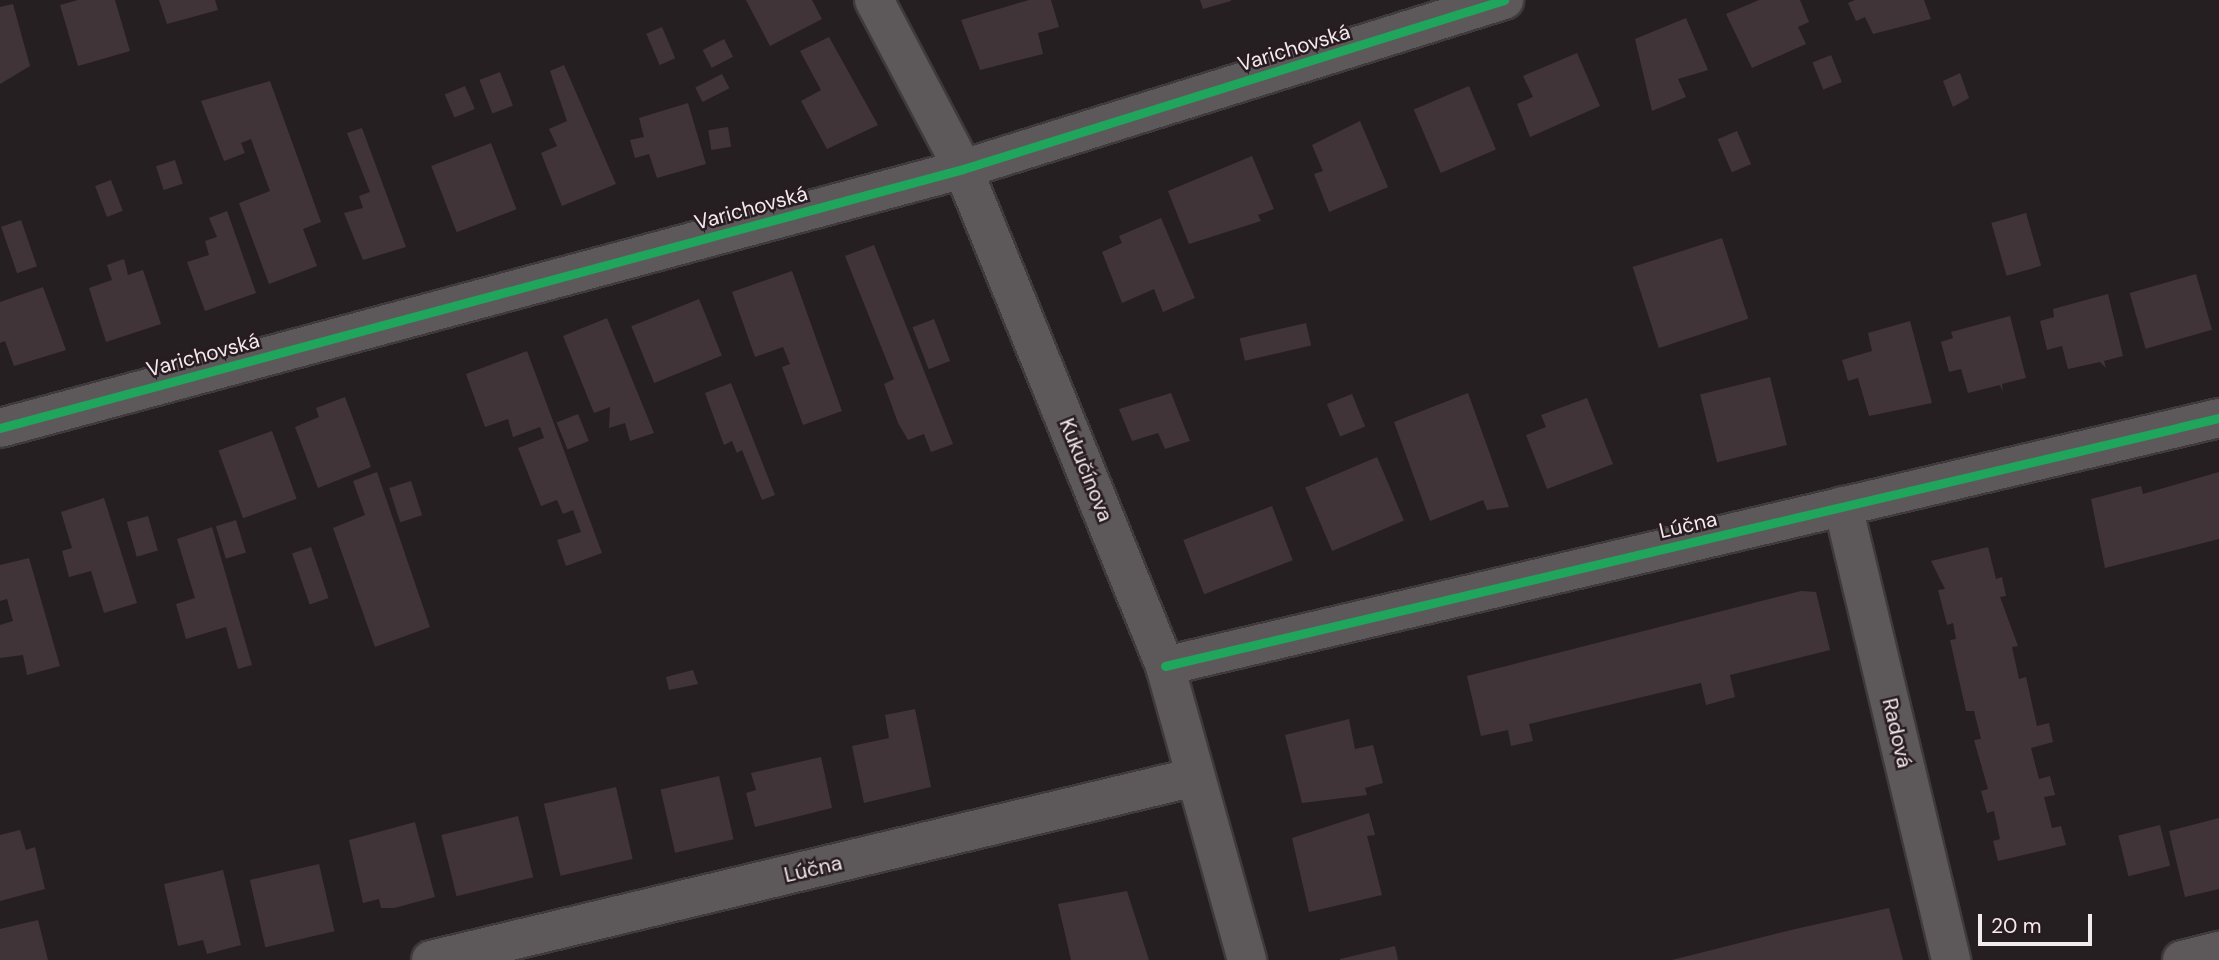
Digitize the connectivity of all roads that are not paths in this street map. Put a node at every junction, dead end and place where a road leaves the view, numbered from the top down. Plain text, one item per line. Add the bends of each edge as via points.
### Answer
1 (874, 0) edge
2 (1504, 0) edge
3 (963, 169) junction
4 (2219, 418) edge
5 (0, 428) edge
6 (1843, 506) junction
7 (1166, 666) junction
8 (1195, 777) junction
9 (2219, 951) edge
10 (449, 958) edge
11 (1247, 960) edge
12 (1951, 960) edge
13 (2182, 960) edge

1 - 3 street, Kukučínova
2 - 3 street, Varichovská
3 - 5 street, Varichovská
3 - 7 street, Kukučínova
4 - 6 street, Lúčna
6 - 7 street, Lúčna
6 - 12 street, Radová
7 - 8 street, Kukučínova
8 - 10 street, Lúčna
8 - 11 street, Kukučínova
9 - 13 street

